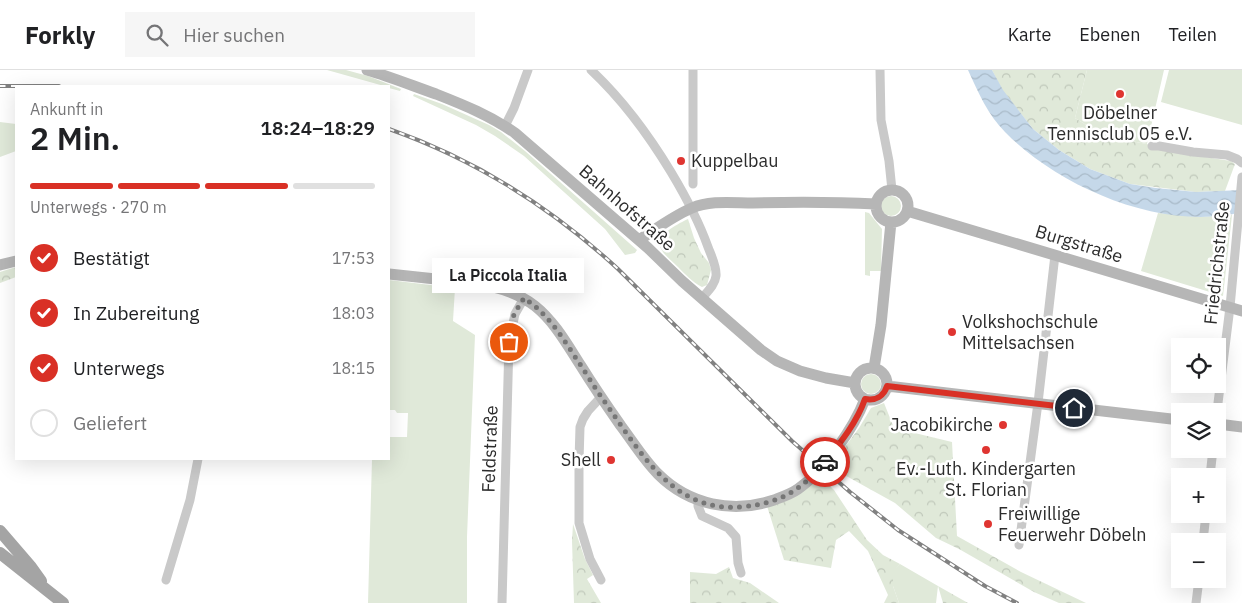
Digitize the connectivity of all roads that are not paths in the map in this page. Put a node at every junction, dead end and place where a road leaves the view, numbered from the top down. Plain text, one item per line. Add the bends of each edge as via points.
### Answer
1 (367, 70) edge
2 (528, 70) edge
3 (591, 70) edge
4 (693, 70) edge
5 (880, 70) edge
6 (505, 126) junction
7 (1152, 146) dead end
8 (1242, 163) edge
9 (1242, 177) edge
10 (1242, 181) edge
11 (693, 184) dead end
12 (892, 190) junction
13 (876, 204) junction
14 (692, 208) junction
15 (907, 211) junction
16 (891, 222) junction
17 (639, 240) junction
18 (1055, 255) junction
19 (15, 261) edge
20 (0, 265) edge
21 (390, 274) edge
22 (524, 298) junction
23 (702, 298) junction
24 (1230, 307) junction
25 (1242, 311) edge
26 (874, 368) junction
27 (855, 383) junction
28 (887, 386) junction
29 (601, 397) junction
30 (865, 399) junction
31 (1038, 403) junction
32 (1218, 403) edge
33 (1171, 419) edge
34 (1226, 425) edge
35 (1242, 427) edge
36 (198, 460) edge
37 (698, 500) junction
38 (0, 531) edge
39 (1019, 545) dead end
40 (0, 554) edge
41 (741, 573) dead end
42 (166, 580) dead end
43 (601, 580) dead end
44 (1198, 588) edge
45 (50, 593) junction
46 (63, 603) edge
47 (502, 603) edge
48 (1196, 603) edge

1 - 6 main road, Bahnhofstraße via 466,106
2 - 6 street
3 - 14 street via 649,137
4 - 11 street
5 - 12 street via 881,120
6 - 17 main road, Bahnhofstraße
7 - 8 street via 1227,155
9 - 10 street, Friedrichstraße
10 - 24 street, Friedrichstraße
12 - 13 main road via 881,194
12 - 15 main road via 905,197
13 - 14 main road via 718,203
13 - 16 main road via 878,215
14 - 17 main road
14 - 23 street via 716,270 714,282
15 - 16 main road via 903,218
15 - 18 main road, Burgstraße
16 - 26 main road
17 - 23 main road, Bahnhofstraße
18 - 24 main road, Burgstraße
18 - 31 street
19 - 20 main road
21 - 22 main road via 478,284 500,288
22 - 29 main road via 552,324
22 - 47 street, Feldstraße via 514,314 509,342
23 - 27 main road, Bahnhofstraße via 777,361 807,374
24 - 25 main road, Burgstraße
24 - 32 street, Friedrichstraße
26 - 27 main road via 859,373
26 - 28 main road via 885,376
27 - 30 main road via 857,392
28 - 30 main road via 880,397
28 - 31 main road
29 - 37 main road via 657,473
29 - 43 street via 588,411 580,427 578,481 579,523 590,559
30 - 37 main road via 838,446 808,480 791,493 762,504 736,507
31 - 33 main road
31 - 39 street
34 - 35 main road
36 - 42 street via 190,500
37 - 41 street via 702,516 728,528 736,537
38 - 45 main road
40 - 45 main road
44 - 48 street
45 - 46 main road

